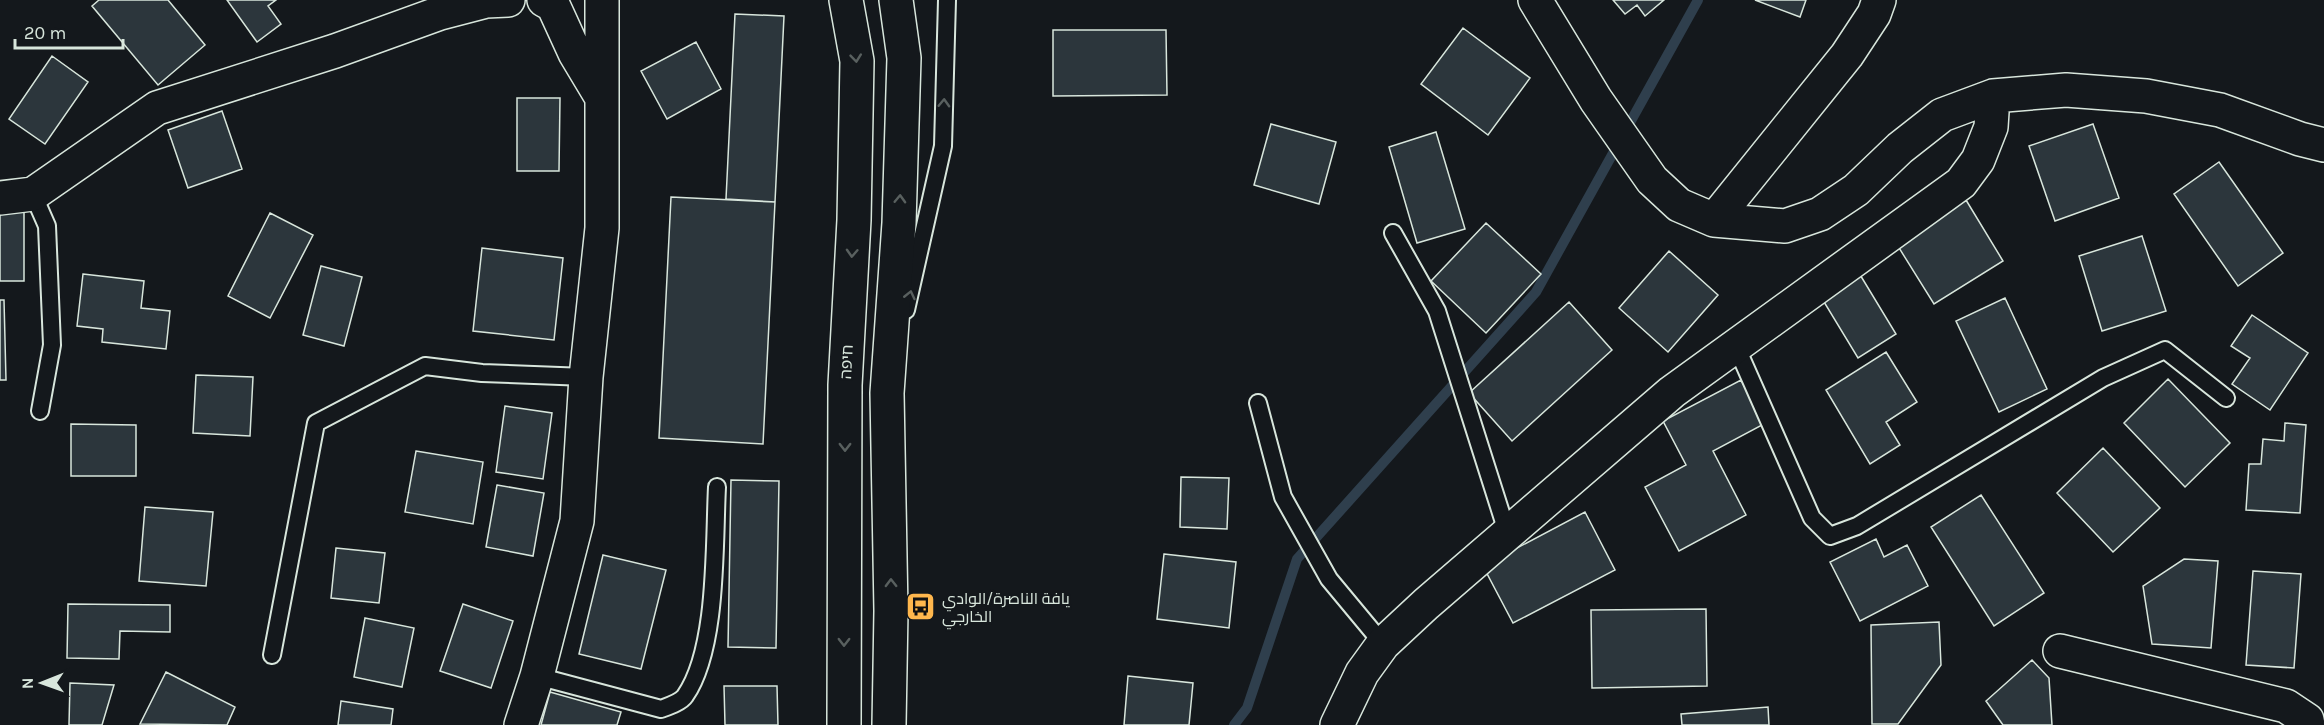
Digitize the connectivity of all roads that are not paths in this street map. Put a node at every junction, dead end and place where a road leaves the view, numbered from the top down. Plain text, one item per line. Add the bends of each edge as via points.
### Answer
1 (508, 0) edge
2 (544, 0) edge
3 (602, 0) edge
4 (846, 0) edge
5 (896, 0) edge
6 (947, 0) edge
7 (1535, 0) edge
8 (1879, 0) edge
9 (1993, 96) junction
10 (603, 100) junction
11 (2324, 145) edge
12 (33, 194) junction
13 (0, 198) edge
14 (1714, 220) junction
15 (1393, 233) dead end
16 (1736, 346) junction
17 (586, 377) junction
18 (887, 393) junction
19 (2226, 398) dead end
20 (1258, 402) dead end
21 (40, 411) dead end
22 (717, 487) dead end
23 (1508, 535) junction
24 (1383, 644) junction
25 (2060, 651) dead end
26 (272, 655) dead end
27 (537, 676) junction
28 (521, 725) edge
29 (844, 725) edge
30 (889, 725) edge
31 (1338, 725) edge
32 (2308, 725) edge

1 - 12 main road via 486,1 440,13 158,108
2 - 10 main road via 553,5
3 - 10 main road
4 -> 29 main road, חיפה via 857,61 845,385
18 -> 5 main road via 899,223 904,58
18 -> 6 lane via 943,146
7 - 14 main road via 1652,180 1679,205
8 - 14 main road via 1847,55
9 - 11 main road via 2066,90 2146,96 2220,110
9 - 14 main road via 1942,115 1856,190 1820,214 1785,226
9 - 16 main road via 1991,127 1978,160 1961,183
10 - 17 main road via 602,228
12 - 13 main road
12 - 21 lane via 47,226 52,345
15 - 23 lane via 1437,311
16 - 19 lane via 1812,518 1830,536 1857,526 2103,378 2165,350
16 - 23 main road via 1672,392
17 - 26 lane via 482,373 425,366 316,423
17 - 27 main road via 578,521
30 -> 18 main road
20 - 24 lane via 1283,497 1329,579
22 - 27 lane via 712,611 698,670 684,698 662,710
23 - 24 main road
24 - 31 main road via 1362,673
25 - 32 main road via 2286,706 2307,720
27 - 28 main road

